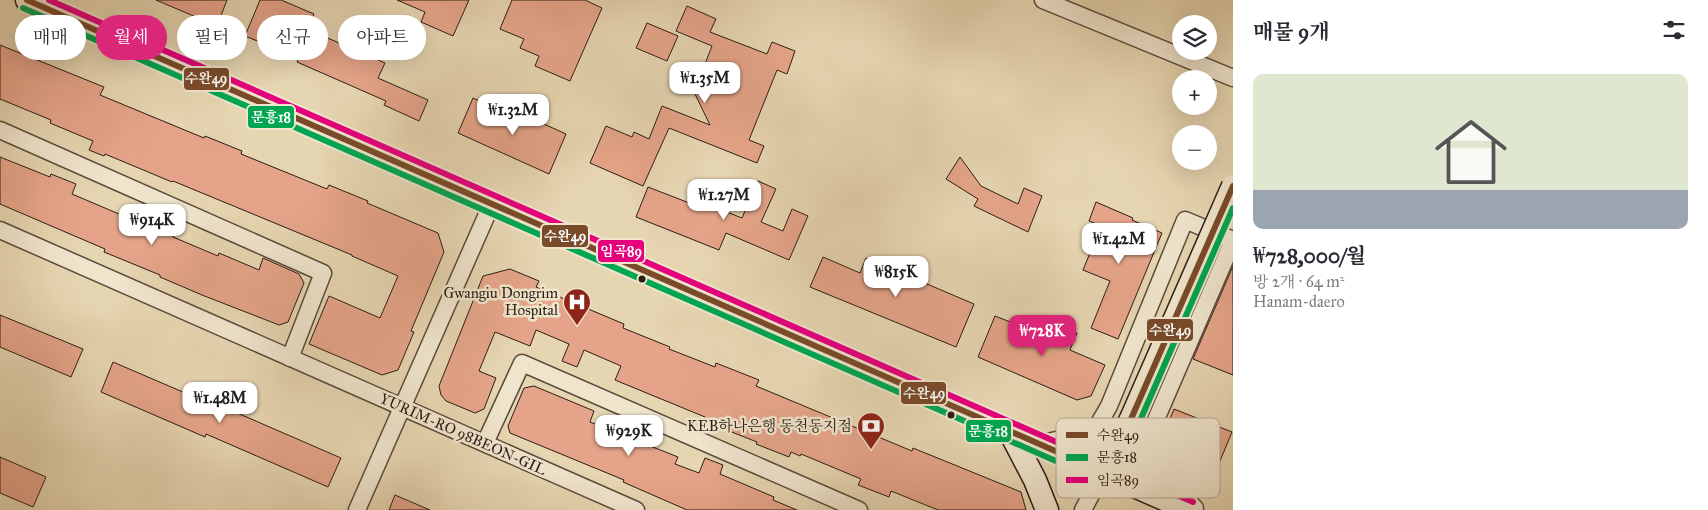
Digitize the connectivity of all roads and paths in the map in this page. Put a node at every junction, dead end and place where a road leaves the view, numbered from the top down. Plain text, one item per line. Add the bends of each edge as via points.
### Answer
1 (27, 0) edge
2 (1043, 0) edge
3 (1233, 78) edge
4 (0, 130) edge
5 (1233, 186) edge
6 (492, 204) junction
7 (0, 230) edge
8 (1233, 241) edge
9 (290, 358) junction
10 (403, 406) junction
11 (1102, 418) edge
12 (1131, 418) edge
13 (1156, 418) edge
14 (1009, 430) junction
15 (1056, 440) edge
16 (484, 443) junction
17 (1040, 444) junction
18 (1056, 451) edge
19 (1090, 498) edge
20 (1162, 498) edge
21 (1185, 498) edge
22 (356, 510) edge
23 (636, 510) edge
24 (859, 510) edge
25 (1047, 510) edge
26 (1084, 510) edge
27 (1189, 510) edge
28 (1197, 510) edge

1 - 6 main road
2 - 3 street
4 - 9 street via 323,273
5 - 12 main road, bridge
6 - 10 street
6 - 14 main road
7 - 9 street, YURIM-RO 98BEON-GIL
8 - 11 street via 1185,220
8 - 13 street
9 - 10 street, YURIM-RO 98BEON-GIL
10 - 16 street, YURIM-RO 98BEON-GIL
10 - 22 street
14 - 17 main road
14 - 25 main road via 1036,480
15 - 17 street
16 - 23 street, YURIM-RO 98BEON-GIL
16 - 24 street via 522,362
17 - 18 main road
19 - 26 street
20 - 27 main road
21 - 28 street

